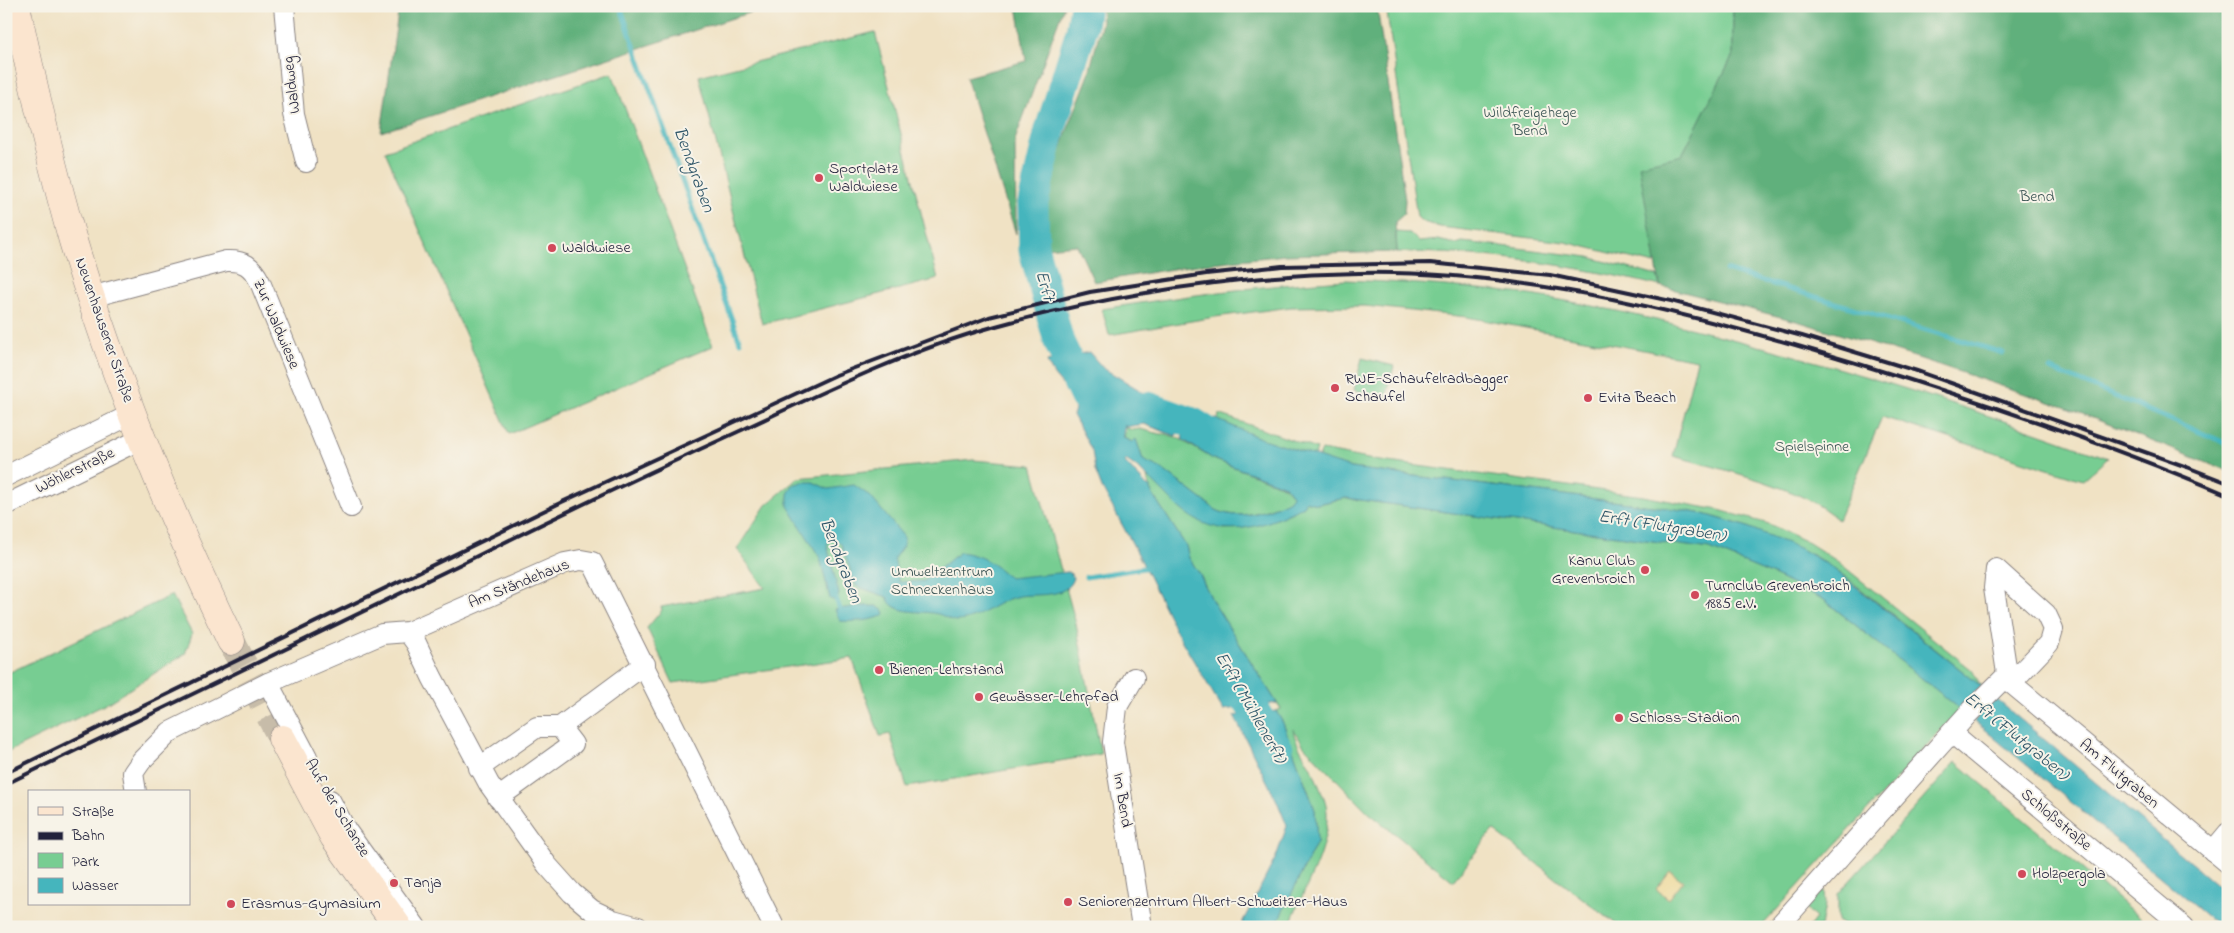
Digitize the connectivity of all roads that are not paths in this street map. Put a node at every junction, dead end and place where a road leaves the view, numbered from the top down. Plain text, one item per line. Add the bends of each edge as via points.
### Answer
1 (284, 6) edge
2 (13, 15) edge
3 (306, 162) dead end
4 (91, 298) junction
5 (134, 413) junction
6 (143, 438) junction
7 (6, 476) edge
8 (6, 505) edge
9 (351, 507) dead end
10 (408, 632) junction
11 (231, 641) tunnel mouth
12 (645, 664) junction
13 (1134, 678) dead end
14 (2010, 682) junction
15 (268, 683) junction
16 (560, 727) junction
17 (1952, 733) junction
18 (282, 739) tunnel mouth
19 (480, 768) junction
20 (136, 790) edge
21 (498, 798) junction
22 (2228, 833) edge
23 (2220, 857) edge
24 (398, 927) edge
25 (416, 927) edge
26 (638, 927) edge
27 (774, 927) edge
28 (1142, 927) edge
29 (1778, 927) edge
30 (2184, 927) edge

1 - 3 street, Waldweg via 294,114
2 - 4 main road, Neuenhausener Straße
4 - 5 main road, Neuenhausener Straße
4 - 9 street, Zur Waldwiese via 226,261 238,261 252,268
5 - 6 main road, Neuenhausener Straße
5 - 7 street, Wöhlerstraße
6 - 8 street, Wöhlerstraße
6 - 11 main road, Neuenhausener Straße
10 - 12 street, Am Ständehaus via 552,568 585,561 592,562
10 - 15 street, Am Ständehaus via 382,634
10 - 19 street
12 - 16 street
12 - 27 street, Am Ständehaus
13 - 28 street, Im Bend via 1117,707 1113,736
14 - 14 street via 2049,643 2053,629 2046,614 1996,569 1994,588
14 - 17 street via 2003,679
14 - 23 street, Am Flutgraben
15 - 20 street, Am Ständehaus via 170,732 133,773
15 - 25 street, Auf der Schanze via 343,825
16 - 19 street via 537,727
16 - 21 street via 573,744
17 - 29 street
17 - 30 street, Schloßstraße
18 - 24 main road, Auf der Schanze via 334,837
19 - 21 street
21 - 26 street via 551,870 581,902 613,920
22 - 23 street

